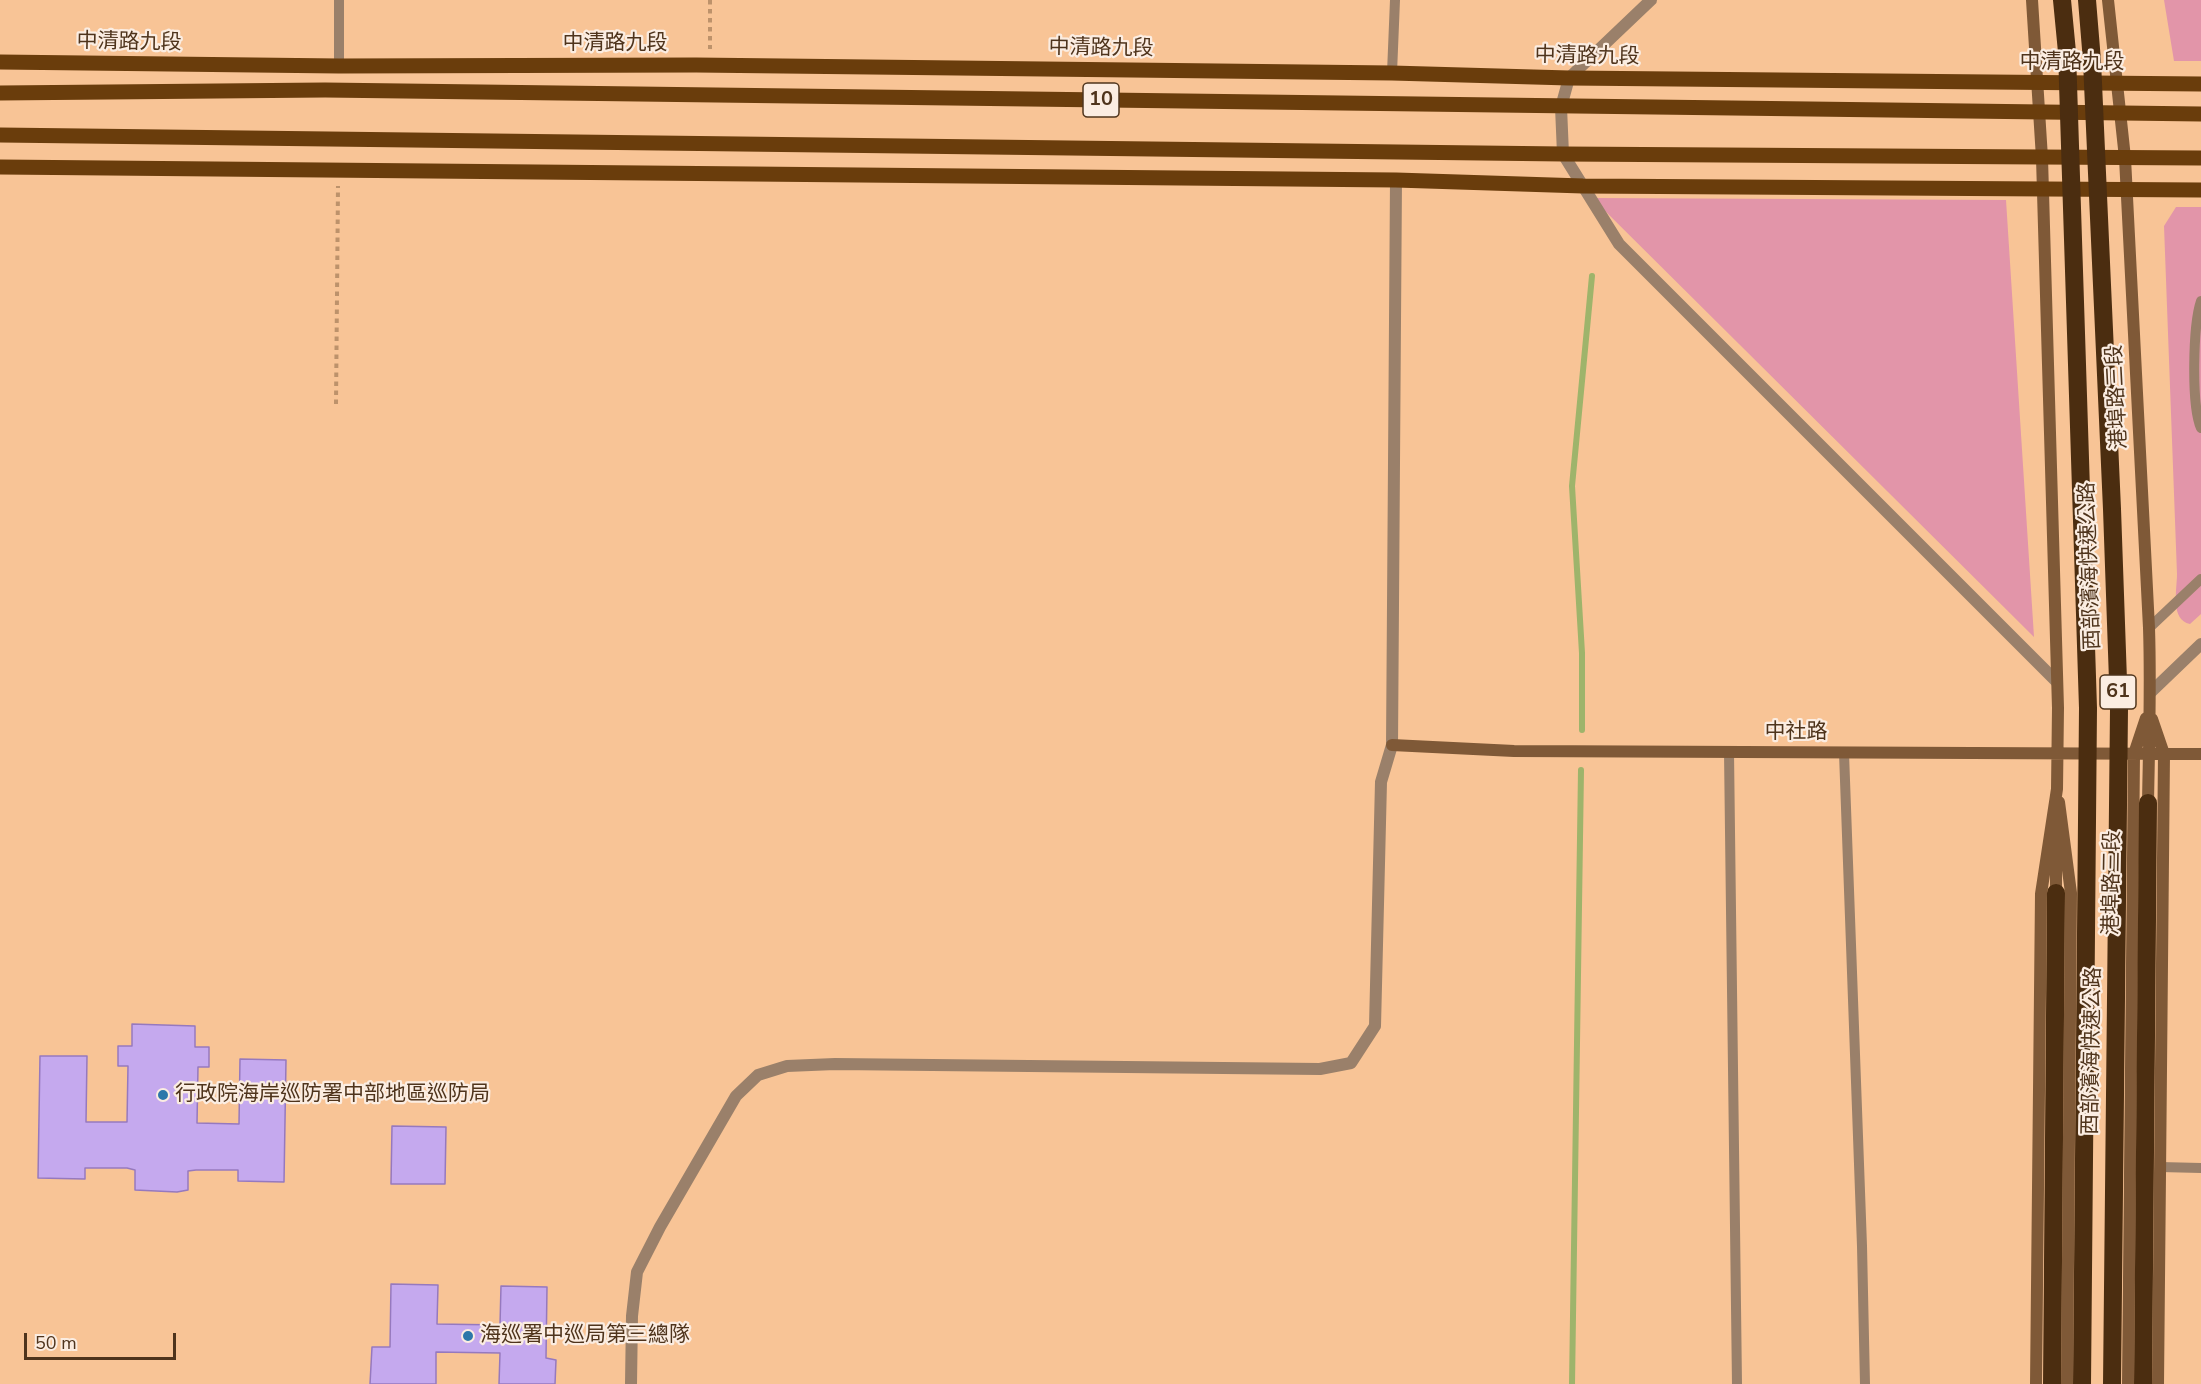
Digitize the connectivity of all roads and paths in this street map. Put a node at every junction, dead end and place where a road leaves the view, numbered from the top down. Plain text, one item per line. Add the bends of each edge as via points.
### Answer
1 (339, 0) edge
2 (710, 0) edge
3 (1395, 0) edge
4 (1651, 0) edge
5 (2032, 0) edge
6 (2062, 0) edge
7 (2087, 0) edge
8 (2108, 0) edge
9 (0, 62) edge
10 (710, 65) junction
11 (339, 66) junction
12 (1392, 73) junction
13 (1569, 78) junction
14 (2038, 84) junction
15 (2117, 84) junction
16 (2201, 84) edge
17 (0, 93) edge
18 (1561, 107) junction
19 (2040, 112) junction
20 (2120, 114) junction
21 (2201, 114) edge
22 (0, 135) edge
23 (1563, 154) junction
24 (2042, 158) junction
25 (2125, 158) junction
26 (2201, 158) edge
27 (0, 167) edge
28 (338, 170) junction
29 (1396, 180) junction
30 (1583, 186) junction
31 (2042, 189) junction
32 (2127, 189) junction
33 (2201, 190) edge
34 (2201, 301) edge
35 (336, 404) dead end
36 (2201, 428) edge
37 (2201, 579) edge
38 (2149, 628) junction
39 (2201, 644) edge
40 (2057, 682) junction
41 (2151, 692) junction
42 (2149, 709) junction
43 (1392, 745) junction
44 (1729, 752) junction
45 (1844, 753) junction
46 (2057, 753) junction
47 (2134, 754) junction
48 (2149, 754) junction
49 (2164, 754) junction
50 (2201, 754) edge
51 (2057, 789) junction
52 (2148, 803) joint
53 (2056, 893) joint
54 (2160, 1167) junction
55 (2201, 1168) edge
56 (631, 1384) edge
57 (1737, 1384) edge
58 (1865, 1384) edge
59 (2036, 1384) edge
60 (2052, 1384) edge
61 (2067, 1384) edge
62 (2082, 1384) edge
63 (2112, 1384) edge
64 (2128, 1384) edge
65 (2143, 1384) edge
66 (2158, 1384) edge

1 - 11 lane
2 - 10 path
3 - 12 lane
4 - 13 street
5 - 14 street, 港埠路三段
6 - 62 highway, 西部濱海快速公路 / 61 via 2088,708
7 - 63 highway, 西部濱海快速公路 / 61 via 2119,709
8 - 15 street, 港埠路三段
9 - 11 main road, 中清路九段
10 - 11 main road, 中清路九段
10 - 12 main road, 中清路九段
12 - 13 main road, 中清路九段
13 - 14 main road, 中清路九段
13 - 18 street
14 - 15 main road, 中清路九段
14 - 19 street, 港埠路三段
15 - 16 main road, 中清路九段
15 - 20 street, 港埠路三段
17 - 18 main road, 10 via 325,90
18 - 19 main road, 10
18 - 23 street
19 - 20 main road, 10
19 - 24 street, 港埠路三段
20 - 21 main road, 10
20 - 25 street, 港埠路三段
22 - 23 main road, 10
23 - 24 main road, 10
23 - 30 street
24 - 25 main road, 10
24 - 31 street, 港埠路三段
25 - 26 main road, 10
25 - 32 street, 港埠路三段
27 - 28 main road
28 - 29 main road
28 - 35 path
29 - 30 main road
29 - 43 street
30 - 31 main road
30 - 40 street via 1619,244
31 - 32 main road
31 - 40 street, 港埠路三段
32 - 33 main road
32 - 38 street, 港埠路三段
34 - 36 lane via 2196,329 2195,407
37 - 38 lane
38 - 41 street, 港埠路三段
39 - 41 street
40 - 46 street, 港埠路三段
41 - 42 street, 港埠路三段
42 - 47 street, 港埠路三段
42 - 48 street, 港埠路三段
42 - 49 street, 港埠路三段
43 - 44 street, 中社路 via 1514,751
43 - 56 street via 1381,782 1375,1026 1351,1063 1320,1070 835,1064 787,1066 758,1075 736,1096 637,1272
44 - 45 street, 中社路
44 - 57 lane
45 - 46 street, 中社路
45 - 58 lane
46 - 47 street, 中社路
46 - 51 street, 港埠路三段
47 - 48 street, 中社路
47 - 64 street, 港埠路三段
48 - 49 street, 中社路
48 - 52 street, 港埠路三段
49 - 50 street, 中社路
49 - 54 street, 港埠路三段
51 - 53 street, 港埠路三段
51 - 59 street, 港埠路三段 via 2041,894
51 - 61 street, 港埠路三段 via 2071,893
52 - 65 highway
53 - 60 highway
54 - 55 lane
54 - 66 street, 港埠路三段

